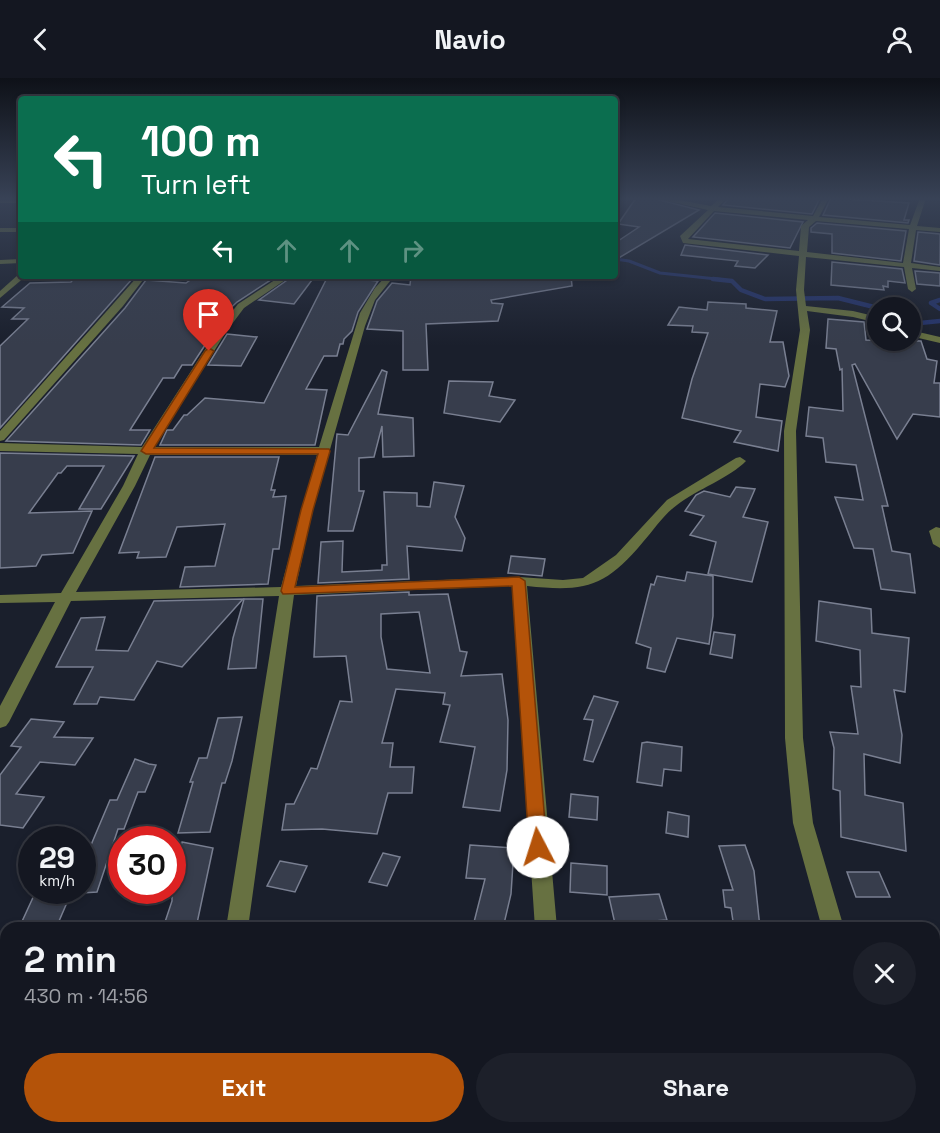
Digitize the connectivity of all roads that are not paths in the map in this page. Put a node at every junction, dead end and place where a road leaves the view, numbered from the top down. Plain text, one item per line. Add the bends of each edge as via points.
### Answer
1 (729, 247) edge
2 (803, 247) edge
3 (910, 247) edge
4 (802, 256) junction
5 (18, 261) edge
6 (0, 262) edge
7 (907, 265) junction
8 (940, 269) edge
9 (19, 279) edge
10 (140, 279) edge
11 (282, 279) edge
12 (387, 279) edge
13 (912, 289) dead end
14 (0, 295) edge
15 (802, 308) junction
16 (867, 317) edge
17 (921, 336) edge
18 (940, 340) edge
19 (0, 438) edge
20 (0, 447) edge
21 (146, 451) junction
22 (325, 451) junction
23 (740, 461) dead end
24 (519, 581) junction
25 (288, 591) junction
26 (0, 598) edge
27 (65, 598) junction
28 (0, 722) edge
29 (238, 922) edge
30 (546, 922) edge
31 (831, 922) edge

1 - 4 street
2 - 4 street
3 - 7 street
4 - 7 street
4 - 15 street
5 - 6 street
7 - 8 street
7 - 13 street
9 - 14 street
10 - 19 street
11 - 21 street via 241,306
12 - 22 street via 364,311
15 - 16 street
15 - 31 street via 805,330 790,431 794,738 803,823
17 - 18 street
20 - 21 street
21 - 22 street
21 - 27 street
22 - 25 street
23 - 24 street via 666,507 616,562 587,581
24 - 25 street
24 - 30 street
25 - 27 street
25 - 29 street
26 - 27 street
27 - 28 street

